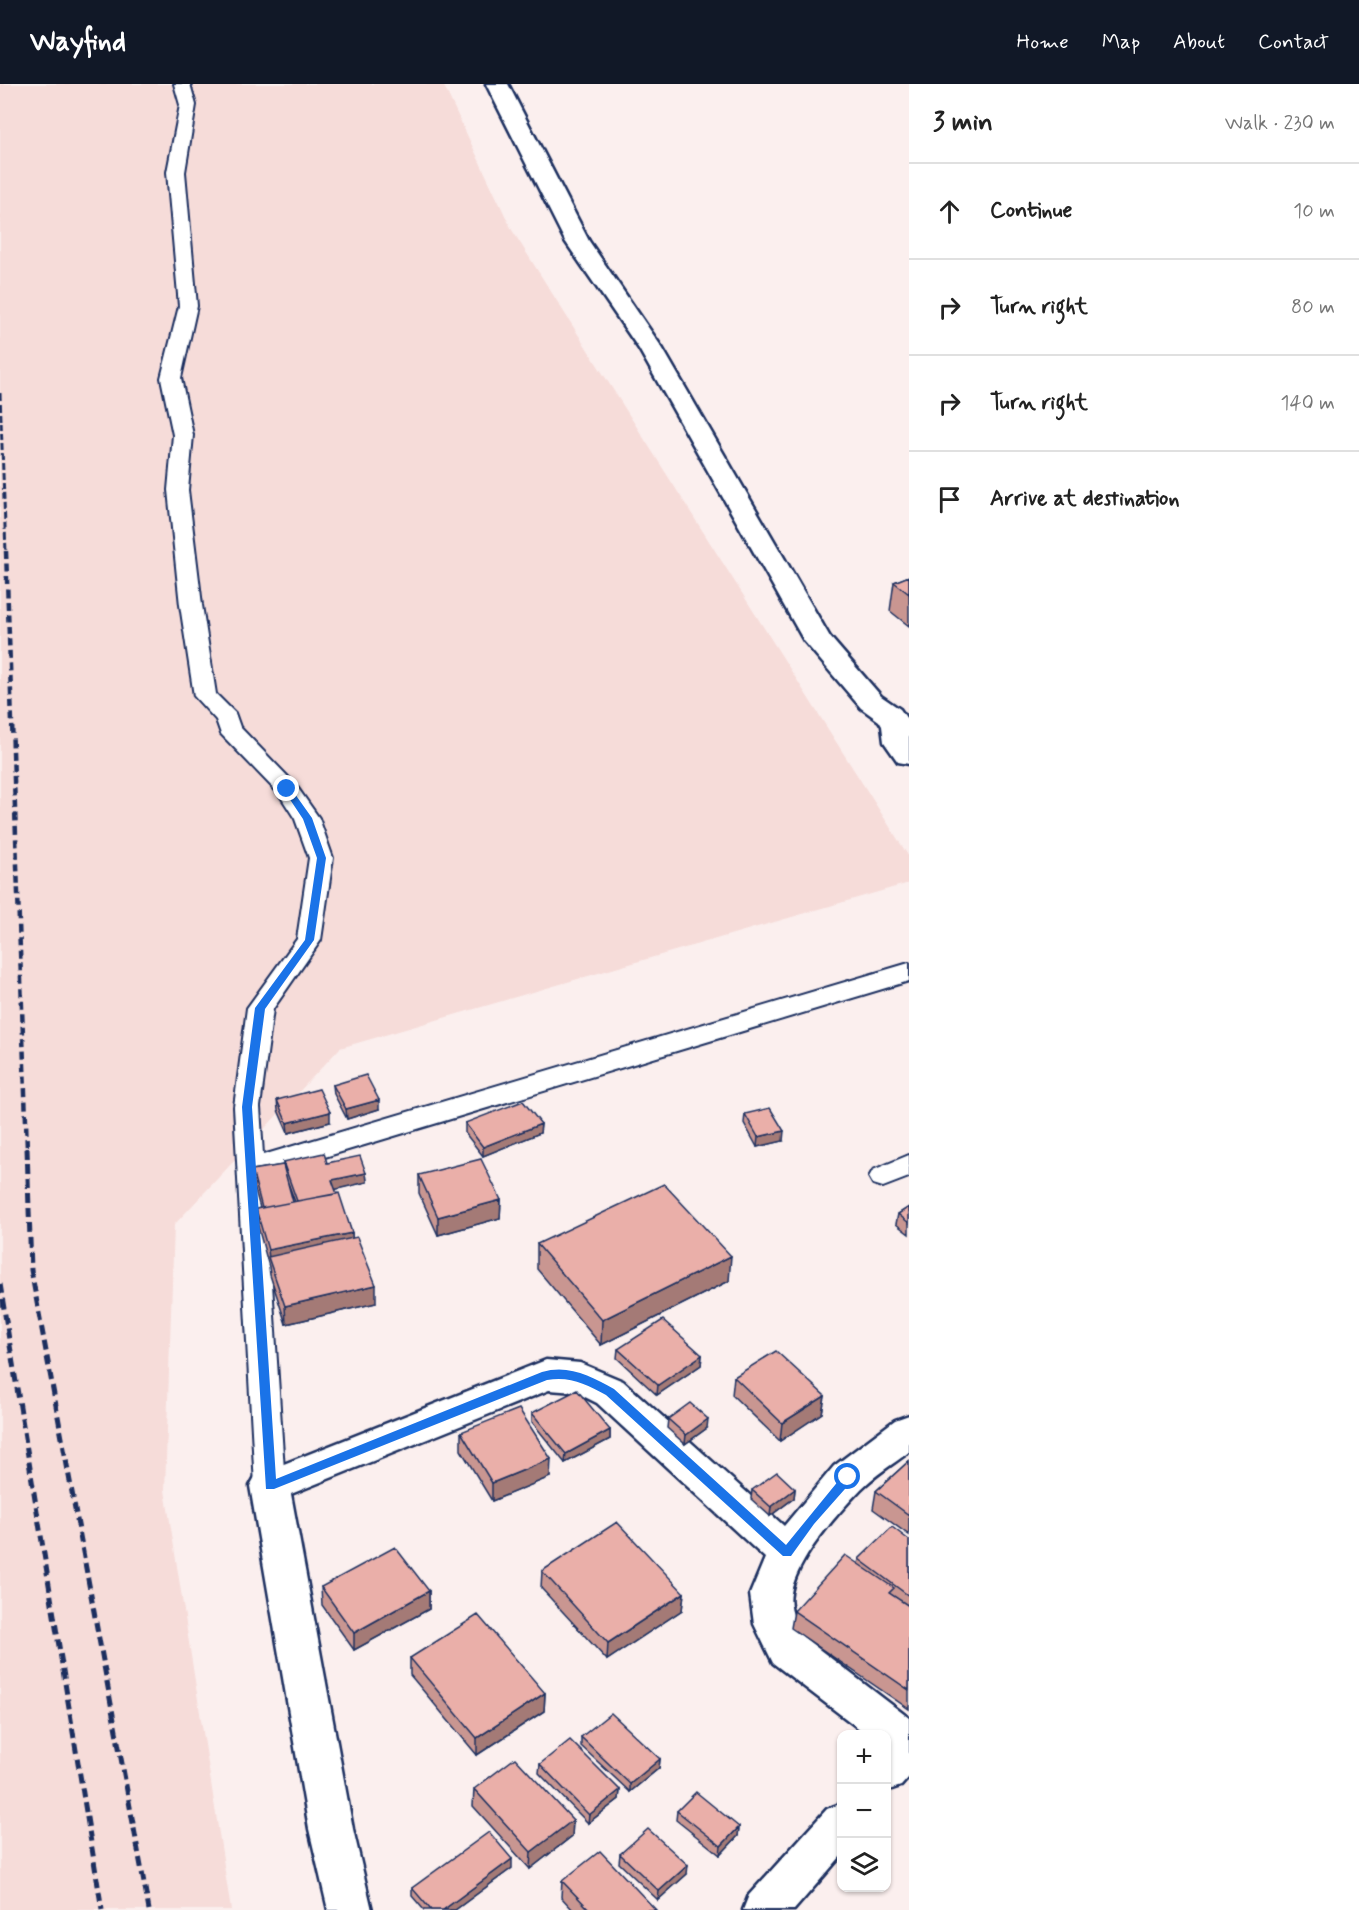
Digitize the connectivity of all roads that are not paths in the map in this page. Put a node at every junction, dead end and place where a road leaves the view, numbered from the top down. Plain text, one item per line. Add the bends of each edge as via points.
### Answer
1 (182, 84) edge
2 (497, 84) edge
3 (909, 755) edge
4 (909, 972) edge
5 (909, 1165) edge
6 (251, 1169) junction
7 (883, 1177) dead end
8 (909, 1431) edge
9 (270, 1486) junction
10 (787, 1553) junction
11 (909, 1745) edge
12 (891, 1766) edge
13 (837, 1829) edge
14 (350, 1910) edge
15 (765, 1910) edge

1 - 6 lane via 188,105 176,172 188,306 171,378 183,435 178,490 205,696 227,718 229,729 287,789 307,818 321,858 309,940 260,1008 247,1107
2 - 3 street via 577,241 651,349 818,641 871,702 890,715 897,726 899,742
4 - 6 lane
5 - 7 lane
6 - 9 lane
8 - 10 street via 848,1477
9 - 10 street via 546,1376 563,1373 588,1379 610,1392
9 - 14 street via 331,1829
10 - 11 street via 770,1594 774,1624 788,1650
11 - 12 street
13 - 15 street

